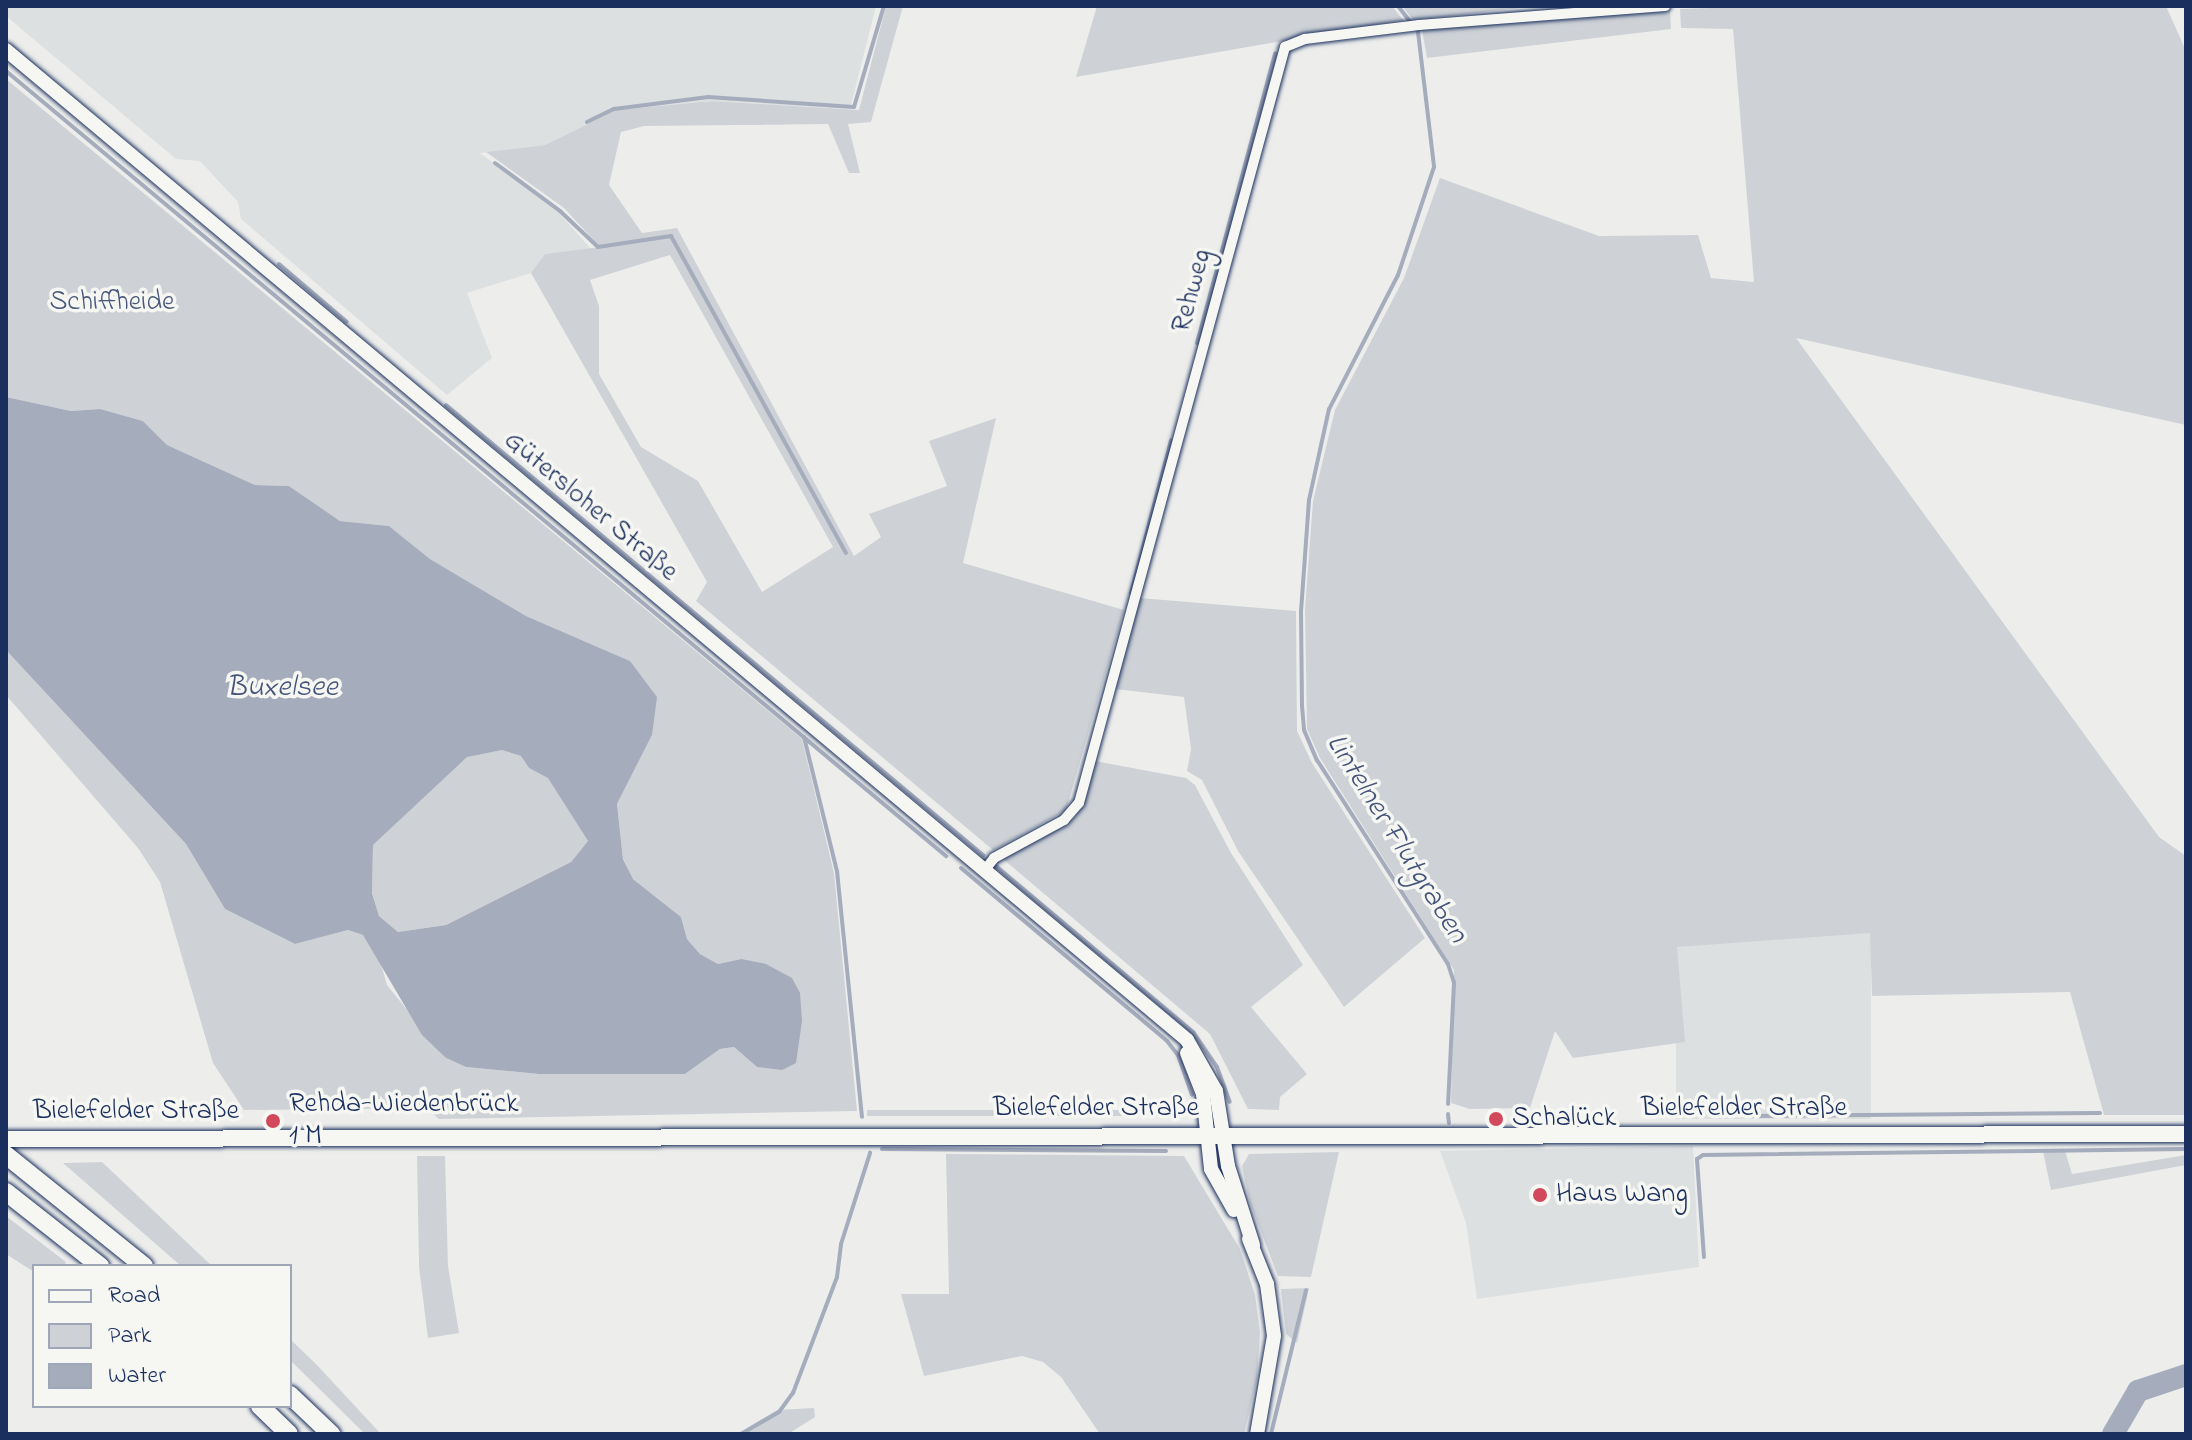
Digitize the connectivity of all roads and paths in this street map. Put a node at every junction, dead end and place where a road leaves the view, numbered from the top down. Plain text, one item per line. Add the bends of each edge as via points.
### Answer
1 (1665, 6) edge
2 (6, 50) edge
3 (984, 871) junction
4 (1141, 1002) junction
5 (2186, 1134) edge
6 (1204, 1135) junction
7 (1225, 1135) junction
8 (6, 1139) edge
9 (6, 1155) edge
10 (6, 1192) edge
11 (1253, 1245) junction
12 (97, 1264) edge
13 (142, 1264) edge
14 (292, 1397) edge
15 (262, 1408) edge
16 (289, 1434) edge
17 (331, 1434) edge
18 (1257, 1434) edge

1 - 3 street, Rehweg via 1419,25 1305,39 1285,47 1079,803 1064,820 994,858
2 - 3 main road, Gütersloher Straße
3 - 4 main road, Gütersloher Straße
4 - 6 main road, Gütersloher Straße via 1182,1044 1196,1070
4 - 7 main road, Gütersloher Straße via 1187,1040 1205,1065
5 - 7 main road, Bielefelder Straße
6 - 7 main road, Bielefelder Straße
6 - 8 main road, Bielefelder Straße
6 - 11 main road, Gütersloher Straße via 1211,1169
7 - 11 main road, Gütersloher Straße via 1228,1166
9 - 13 highway
10 - 12 highway
11 - 18 main road via 1267,1284 1274,1336
14 - 17 highway
15 - 16 highway

